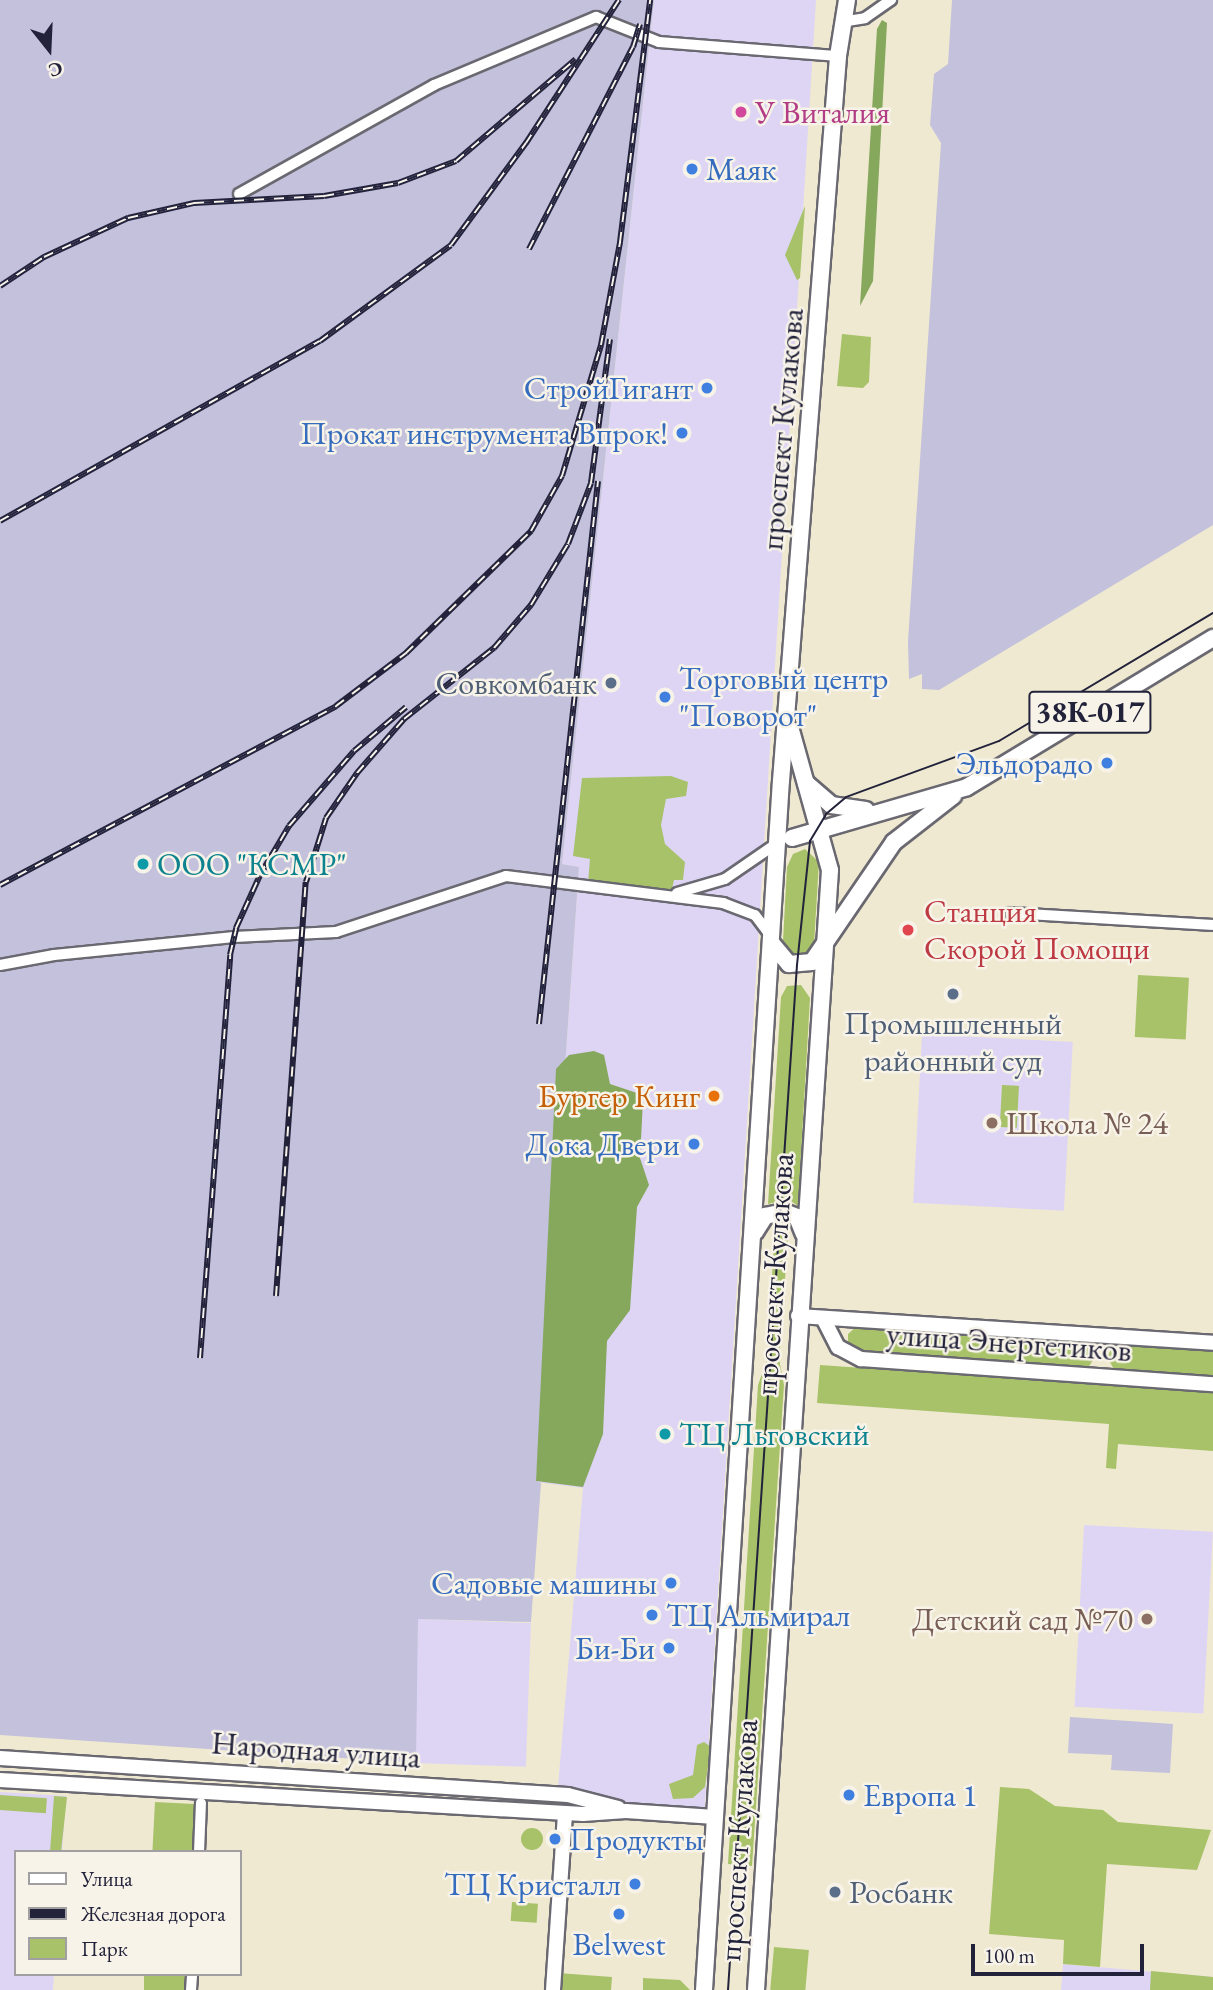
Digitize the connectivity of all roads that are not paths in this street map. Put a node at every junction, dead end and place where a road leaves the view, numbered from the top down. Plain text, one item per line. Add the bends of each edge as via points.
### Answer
1 (841, 0) edge
2 (847, 0) edge
3 (891, 0) edge
4 (842, 20) junction
5 (838, 56) junction
6 (239, 194) dead end
7 (1213, 638) edge
8 (788, 711) junction
9 (800, 772) junction
10 (967, 787) junction
11 (906, 805) junction
12 (819, 827) junction
13 (792, 838) junction
14 (776, 844) junction
15 (830, 870) junction
16 (663, 895) junction
17 (1011, 913) dead end
18 (1213, 925) edge
19 (773, 945) junction
20 (824, 948) junction
21 (0, 965) edge
22 (754, 1232) junction
23 (805, 1236) junction
24 (798, 1316) junction
25 (823, 1318) junction
26 (1213, 1343) edge
27 (1213, 1384) edge
28 (0, 1758) edge
29 (0, 1780) edge
30 (568, 1795) junction
31 (201, 1803) dead end
32 (626, 1811) junction
33 (565, 1813) junction
34 (715, 1817) junction
35 (199, 1850) edge
36 (553, 1990) edge
37 (704, 1990) edge
38 (756, 1990) edge

1 - 4 main road, проспект Кулакова
2 - 4 main road, проспект Кулакова
3 - 4 street via 865,18
4 - 5 main road, проспект Кулакова
5 - 6 street via 659,42 596,17 434,85
5 - 8 main road, проспект Кулакова
7 - 10 main road, 38К-017
8 - 9 main road
8 - 14 main road, проспект Кулакова
9 - 11 main road via 810,788 831,805 860,810
9 - 12 main road
10 - 11 main road
10 - 20 main road, проспект Кулакова via 894,842
11 - 12 main road
12 - 13 main road
12 - 15 main road
13 - 14 main road
13 - 15 main road via 809,837 819,844
14 - 16 street via 725,879
14 - 19 main road, проспект Кулакова
15 - 20 main road
16 - 19 street via 741,907 765,925
16 - 21 street via 506,876 336,932 54,954
17 - 18 street
19 - 20 main road via 782,960 797,965 812,962
19 - 22 main road, проспект Кулакова
20 - 23 main road, проспект Кулакова
22 - 23 main road via 765,1216 784,1212 797,1217
22 - 34 main road, проспект Кулакова
23 - 24 main road, проспект Кулакова
24 - 25 street, улица Энергетиков
24 - 38 main road, проспект Кулакова
25 - 26 street, улица Энергетиков
25 - 27 street, улица Энергетиков via 838,1347 861,1359
28 - 30 street, Народная улица
29 - 33 street, Народная улица
30 - 32 street, Народная улица
30 - 33 street via 560,1803
31 - 35 street
32 - 33 street, Народная улица
32 - 34 street, Народная улица
33 - 36 street
34 - 37 main road, проспект Кулакова

